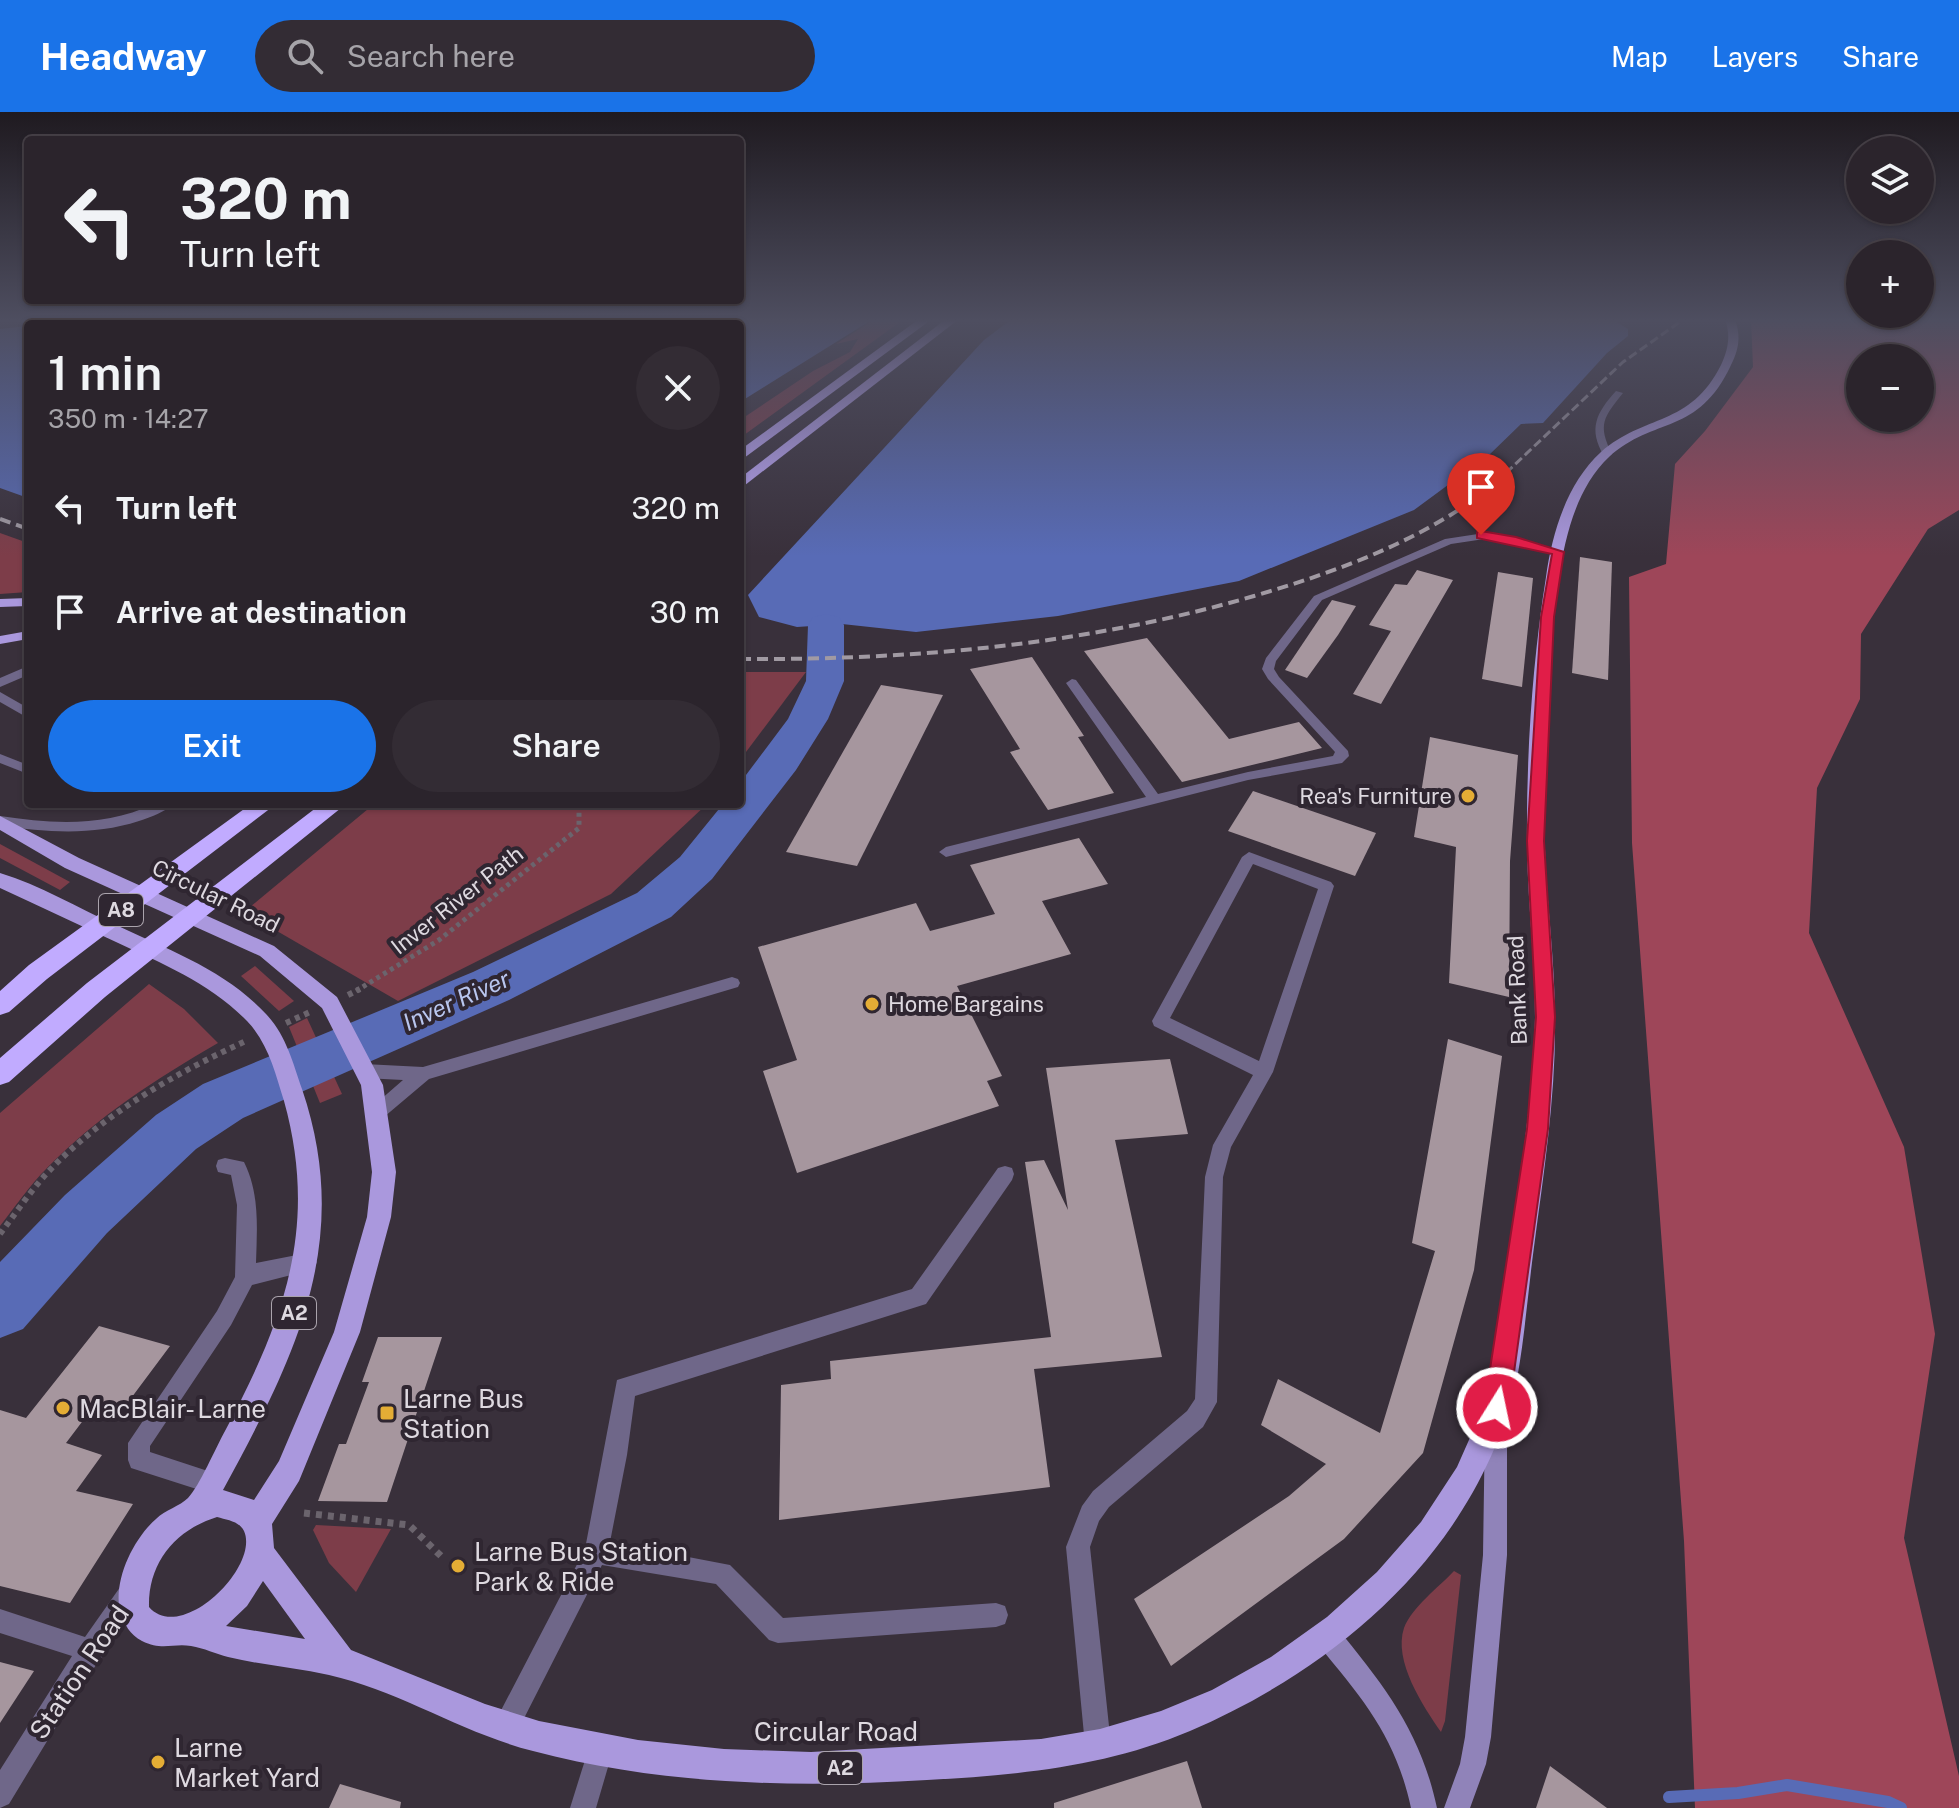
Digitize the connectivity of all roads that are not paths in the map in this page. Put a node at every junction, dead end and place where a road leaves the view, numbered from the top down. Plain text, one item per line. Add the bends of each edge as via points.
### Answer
1 (819, 398) edge
2 (851, 398) edge
3 (1614, 398) edge
4 (1708, 398) edge
5 (744, 454) edge
6 (1607, 454) junction
7 (744, 482) edge
8 (1558, 552) junction
9 (24, 602) edge
10 (0, 603) edge
11 (24, 636) edge
12 (0, 640) edge
13 (24, 672) edge
14 (0, 683) edge
15 (1072, 683) dead end
16 (0, 696) edge
17 (24, 711) edge
18 (0, 758) edge
19 (24, 768) edge
20 (1154, 799) junction
21 (156, 808) edge
22 (259, 808) edge
23 (330, 808) edge
24 (0, 822) edge
25 (946, 852) dead end
26 (0, 880) edge
27 (732, 983) dead end
28 (0, 1005) edge
29 (364, 1070) junction
30 (1264, 1072) junction
31 (0, 1074) edge
32 (423, 1074) junction
33 (378, 1112) junction
34 (225, 1166) dead end
35 (1005, 1174) dead end
36 (307, 1262) junction
37 (245, 1278) junction
38 (1497, 1408) junction
39 (205, 1495) junction
40 (257, 1522) junction
41 (1433, 1532) joint
42 (596, 1552) junction
43 (260, 1553) junction
44 (133, 1591) junction
45 (996, 1615) dead end
46 (0, 1621) edge
47 (189, 1630) junction
48 (1328, 1637) junction
49 (89, 1652) junction
50 (341, 1662) junction
51 (506, 1727) junction
52 (1098, 1745) junction
53 (600, 1750) junction
54 (0, 1795) edge
55 (583, 1808) edge
56 (1424, 1808) edge
57 (1457, 1808) edge

1 - 5 highway
2 - 7 highway
3 - 6 street via 1601,413 1597,436
4 - 6 main road, Bank Road / A2
6 - 8 main road, Bank Road / A2 via 1593,466 1575,499
8 - 20 street via 1491,535 1463,537 1318,598 1268,669 1341,751 1340,758
8 - 38 main road, Bank Road / A2 via 1546,631 1536,841 1546,1017 1538,1129
9 - 10 main road
11 - 12 main road
13 - 14 street
15 - 20 street
16 - 17 street
18 - 19 street
20 - 25 street
21 - 24 street via 119,822 76,829
22 - 28 highway, A8
23 - 31 highway, A8 via 96,990
24 - 29 main road, Circular Road / A2 via 72,863 267,951 333,1010
26 - 36 main road, A2 via 203,974 248,1010 270,1036 310,1155 312,1239
27 - 32 street
29 - 32 street
29 - 33 main road, Circular Road / A2
30 - 30 street via 1326,886 1249,857 1160,1021
30 - 52 street via 1215,1167 1206,1402 1195,1419 1101,1499 1078,1547
32 - 33 street
33 - 40 main road, Circular Road / A2 via 384,1172 379,1217 347,1332 289,1471
34 - 37 street via 243,1175
35 - 42 street via 919,1297 625,1388
36 - 37 street
36 - 39 main road, A2 via 288,1330
37 - 39 street via 137,1453 139,1460
38 - 41 main road, Bank Road / A2 via 1462,1489
38 - 57 street via 1495,1555 1481,1707 1473,1764
39 - 40 main road via 247,1510
39 - 44 main road, A2 via 161,1534 136,1573
40 - 43 main road
41 - 48 main road, Circular Road / A2
42 - 45 street via 722,1573 778,1631
42 - 51 street
43 - 47 main road via 241,1591
43 - 50 main road
44 - 47 main road, A2 via 141,1623 154,1631
44 - 49 street, Station Road
46 - 49 street
47 - 50 main road, Circular Road / A2 via 222,1643
48 - 52 main road, Circular Road / A2 via 1214,1704
48 - 56 street via 1392,1717 1415,1765
49 - 54 street, Station Road
50 - 51 main road, Circular Road / A2
51 - 53 main road, Circular Road / A2
52 - 53 main road, Circular Road / A2 via 994,1760 819,1768 710,1764
53 - 55 street

